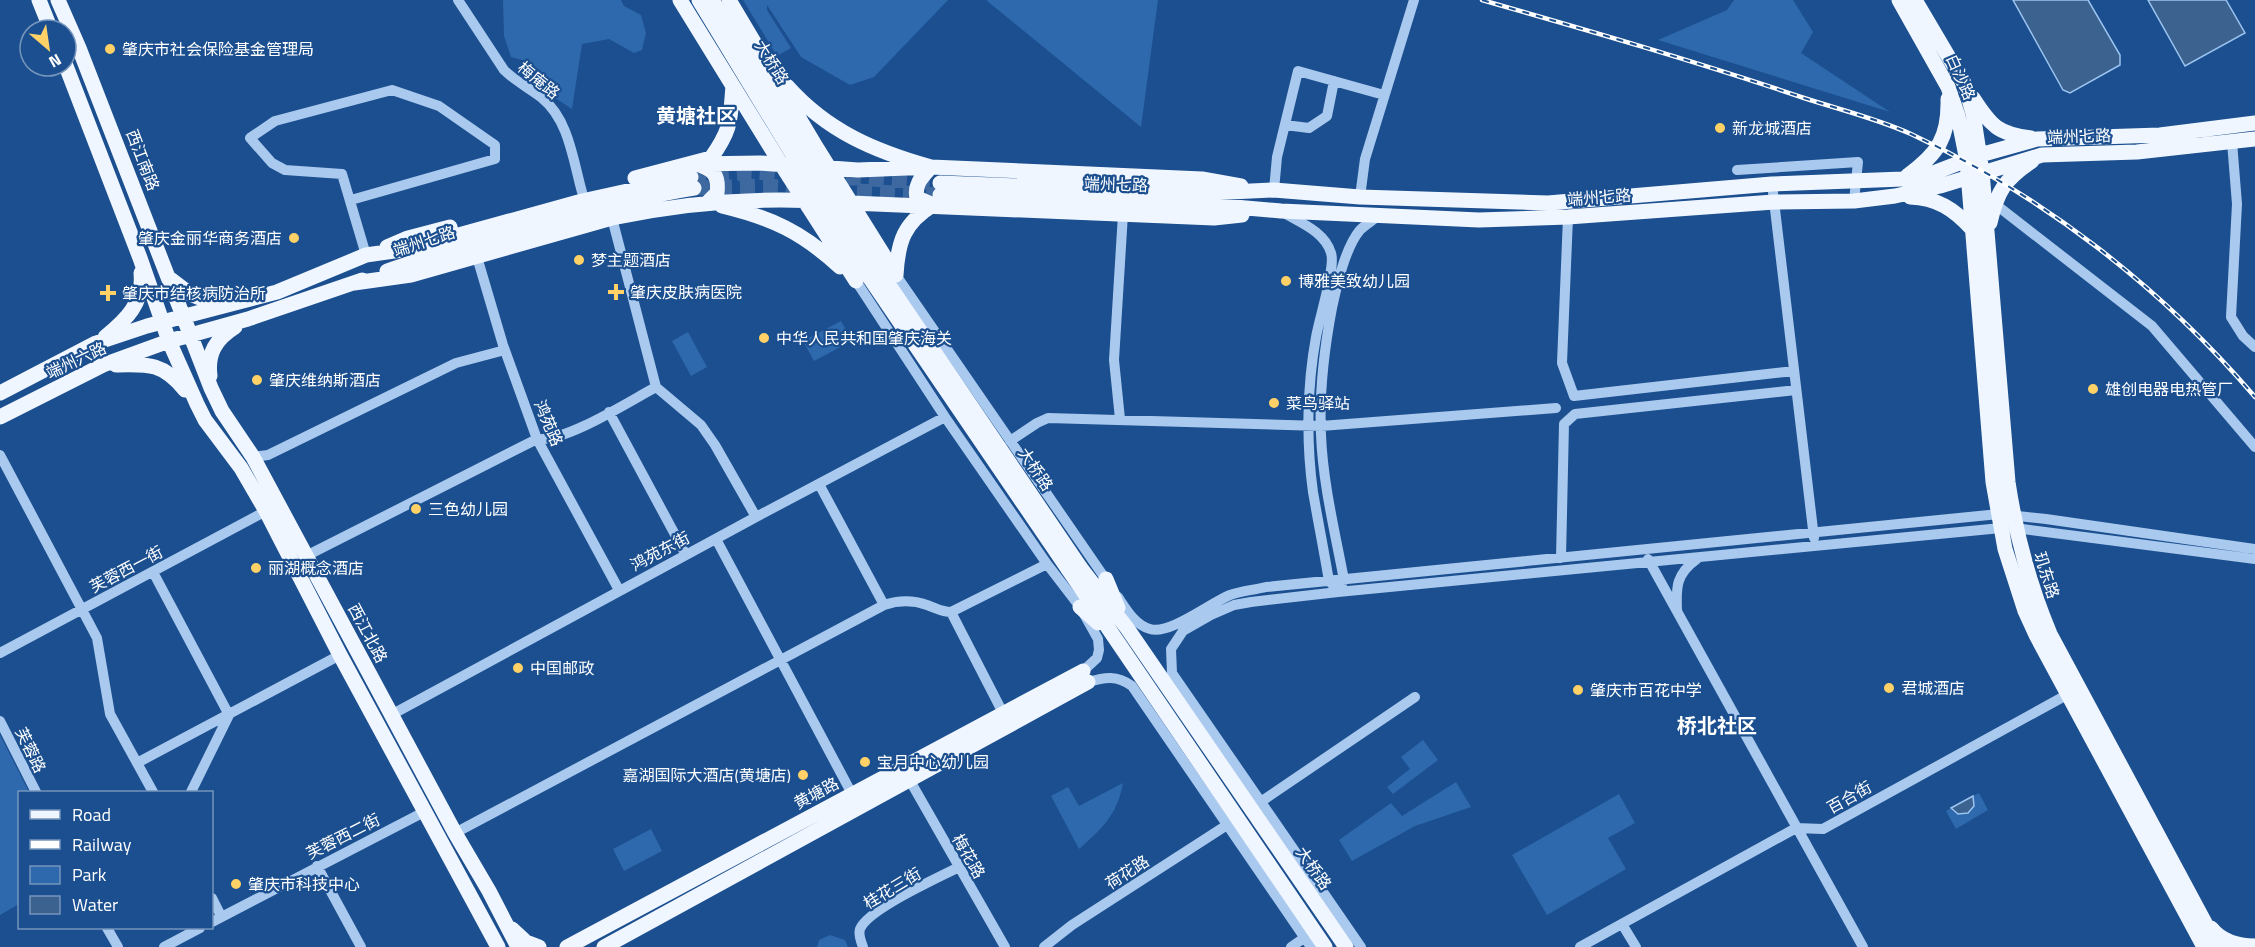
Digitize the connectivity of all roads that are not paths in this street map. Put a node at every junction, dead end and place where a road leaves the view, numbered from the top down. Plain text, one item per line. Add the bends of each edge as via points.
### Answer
1 (458, 0) edge
2 (680, 0) edge
3 (699, 0) edge
4 (712, 0) edge
5 (729, 0) edge
6 (1414, 0) edge
7 (1899, 0) edge
8 (1915, 0) edge
9 (59, 3) edge
10 (41, 6) edge
11 (769, 65) junction
12 (71, 78) edge
13 (1334, 81) junction
14 (1964, 83) junction
15 (733, 86) junction
16 (1948, 87) junction
17 (1384, 96) junction
18 (2255, 123) edge
19 (1285, 125) junction
20 (2037, 139) junction
21 (2255, 139) edge
22 (2232, 142) junction
23 (2042, 154) junction
24 (1973, 158) junction
25 (781, 164) junction
26 (931, 167) junction
27 (829, 168) junction
28 (1737, 171) dead end
29 (1975, 174) junction
30 (693, 176) junction
31 (1904, 179) junction
32 (1856, 181) junction
33 (1772, 184) junction
34 (1268, 190) junction
35 (582, 192) junction
36 (938, 194) junction
37 (1895, 196) junction
38 (1360, 197) junction
39 (803, 199) junction
40 (351, 200) junction
41 (1854, 201) junction
42 (708, 202) junction
43 (1774, 202) junction
44 (851, 203) junction
45 (1995, 204) junction
46 (1281, 211) junction
47 (1123, 214) junction
48 (1378, 216) junction
49 (1568, 217) junction
50 (612, 218) junction
51 (148, 223) junction
52 (1972, 229) junction
53 (129, 230) junction
54 (1987, 238) junction
55 (366, 255) junction
56 (477, 257) junction
57 (140, 258) junction
58 (169, 278) junction
59 (899, 280) junction
60 (856, 281) junction
61 (354, 283) junction
62 (869, 300) junction
63 (219, 306) junction
64 (183, 317) junction
65 (248, 319) junction
66 (162, 322) junction
67 (189, 335) junction
68 (169, 341) junction
69 (96, 343) junction
70 (2255, 346) edge
71 (505, 350) junction
72 (62, 359) junction
73 (103, 365) junction
74 (1794, 371) junction
75 (73, 380) junction
76 (656, 387) junction
77 (211, 388) junction
78 (1796, 390) junction
79 (0, 393) edge
80 (197, 404) junction
81 (1556, 408) dead end
82 (222, 411) junction
83 (609, 412) junction
84 (0, 417) edge
85 (945, 417) junction
86 (1120, 419) junction
87 (205, 420) junction
88 (1315, 426) junction
89 (537, 439) junction
90 (1010, 441) junction
91 (2255, 447) edge
92 (0, 455) edge
93 (253, 457) junction
94 (819, 484) junction
95 (266, 511) junction
96 (756, 517) junction
97 (2007, 522) junction
98 (1814, 532) junction
99 (716, 539) junction
100 (1815, 546) junction
101 (1647, 549) junction
102 (2255, 549) edge
103 (686, 555) junction
104 (306, 556) junction
105 (1561, 558) junction
106 (1698, 558) junction
107 (2255, 559) edge
108 (1649, 563) junction
109 (1047, 564) junction
110 (1074, 568) junction
111 (153, 572) junction
112 (1106, 579) junction
113 (1344, 580) junction
114 (1329, 581) junction
115 (619, 590) junction
116 (1338, 592) junction
117 (884, 605) junction
118 (1080, 607) junction
119 (83, 609) junction
120 (951, 612) junction
121 (1677, 614) junction
122 (1126, 627) junction
123 (1114, 637) junction
124 (0, 653) edge
125 (340, 656) junction
126 (781, 660) junction
127 (1085, 677) junction
128 (1165, 684) junction
129 (2073, 692) junction
130 (1415, 697) dead end
131 (1140, 698) junction
132 (1162, 710) junction
133 (1002, 713) junction
134 (229, 715) junction
135 (391, 715) junction
136 (0, 721) edge
137 (1209, 729) junction
138 (137, 763) junction
139 (909, 779) junction
140 (35, 791) edge
141 (152, 791) edge
142 (191, 791) edge
143 (852, 794) junction
144 (1262, 801) junction
145 (424, 812) junction
146 (1227, 825) junction
147 (1796, 828) junction
148 (455, 833) junction
149 (1251, 838) junction
150 (317, 866) junction
151 (959, 867) junction
152 (1269, 886) junction
153 (489, 891) junction
154 (473, 900) junction
155 (213, 902) edge
156 (217, 919) edge
157 (505, 922) junction
158 (1622, 924) junction
159 (2199, 925) junction
160 (488, 927) junction
161 (108, 929) edge
162 (196, 929) edge
163 (1057, 937) junction
164 (1307, 942) edge
165 (565, 946) edge
166 (2255, 946) edge
167 (118, 947) edge
168 (164, 947) edge
169 (361, 947) edge
170 (489, 947) edge
171 (498, 947) edge
172 (518, 947) edge
173 (538, 947) edge
174 (603, 947) edge
175 (863, 947) edge
176 (1005, 947) edge
177 (1044, 947) edge
178 (1064, 947) edge
179 (1291, 947) edge
180 (1326, 947) edge
181 (1346, 947) edge
182 (1361, 947) edge
183 (1580, 947) edge
184 (1636, 947) edge
185 (1863, 947) edge
186 (2197, 947) edge
187 (2204, 947) edge
188 (2218, 947) edge

1 - 35 street, 梅庵路 via 504,70 542,98 559,118
2 - 15 main road
3 - 110 main road, 大桥路, bridge via 861,266
4 - 110 main road, 大桥路, bridge via 872,260
5 - 11 main road
6 - 17 street
7 - 16 main road, 白沙路
8 - 14 main road, 白沙路
9 - 10 main road
9 - 51 main road, 西江南路
11 - 15 main road via 756,84 746,88
11 - 26 main road via 798,98 833,125 872,148
11 - 27 main road
12 - 53 main road
13 - 17 street
13 - 19 street via 1327,116 1309,128
13 - 19 street via 1298,71
14 - 20 main road via 1996,128 2012,136
14 - 24 main road, 白沙路 via 1973,113
15 - 25 main road
15 - 30 main road via 726,136
16 - 24 main road, 白沙路
16 - 31 main road via 1947,126 1938,149
17 - 38 street via 1365,159
18 - 20 main road, 端州七路 via 2160,135
19 - 34 street
20 - 24 main road, 端州七路
21 - 22 main road, 端州七路
22 - 23 main road, 端州七路 via 2137,152
22 - 70 street via 2237,204 2232,317 2243,336
23 - 29 main road, 端州七路
23 - 45 main road via 2012,177
24 - 29 main road, 白沙路
24 - 31 main road, 端州七路 via 1928,175
25 - 27 main road
25 - 30 main road
25 - 39 main road
26 - 27 main road
26 - 34 main road via 1203,179
26 - 36 main road via 919,179 917,198
27 - 44 main road
28 - 32 street via 1858,162
29 - 37 main road, 端州七路
29 - 52 main road, 玑东路
29 - 54 main road, 玑东路
30 - 35 main road
30 - 42 main road via 714,172 717,193
30 - 55 main road, 端州七路 via 582,201 408,249
30 - 61 main road, 端州七路 via 650,195
31 - 32 main road, 端州七路
32 - 33 main road, 端州七路
32 - 41 street
33 - 38 main road, 端州七路 via 1548,203
33 - 43 street
34 - 36 main road, 端州七路
34 - 38 main road, 端州七路
35 - 55 main road via 408,238
36 - 44 main road
36 - 46 main road, 端州七路
36 - 47 main road
36 - 59 main road via 905,232 900,244
37 - 41 main road, 端州七路
37 - 52 main road via 1927,198 1948,207
39 - 42 main road
39 - 44 main road
39 - 60 main road
40 - 40 street via 342,174 285,170 272,163 250,138 275,121 392,90 439,106 495,145 495,159
40 - 55 street
41 - 43 main road, 端州七路
42 - 50 main road
42 - 60 main road via 785,226 820,248
43 - 49 main road, 端州七路
43 - 74 street
44 - 59 main road
45 - 54 main road
45 - 91 street via 2152,326
46 - 47 main road via 1214,218
46 - 48 main road, 端州七路
46 - 88 street via 1314,230 1325,241 1333,260 1316,338 1310,389
47 - 86 street via 1114,360
48 - 49 main road, 端州七路 via 1479,220
48 - 88 street via 1352,241 1336,288
49 - 74 street via 1562,363 1574,396
50 - 56 main road
50 - 76 street
51 - 53 main road via 139,230
51 - 58 main road, 西江南路
52 - 97 main road, 玑东路 via 1989,440
53 - 57 main road
54 - 97 main road, 玑东路
55 - 63 main road, 端州七路 via 277,292
56 - 61 main road via 411,275
56 - 71 street, 鸿苑路
57 - 66 main road
57 - 69 main road via 142,284 137,303 122,323
58 - 63 main road via 190,294
58 - 64 main road, 西江南路
59 - 62 street via 880,281 868,295
59 - 90 street
60 - 62 street
61 - 65 main road, 端州七路
62 - 85 street
63 - 64 main road, 端州七路
64 - 66 main road, 端州七路
64 - 67 main road, 西江南路
65 - 67 main road, 端州七路
65 - 77 main road via 221,336 212,349
66 - 68 main road
66 - 69 main road, 端州七路
67 - 68 main road, 端州七路
67 - 77 main road, 西江北路
68 - 73 main road, 端州六路
68 - 80 main road
69 - 72 main road, 端州六路
71 - 89 street, 鸿苑路
71 - 93 street via 456,363 268,455
72 - 75 main road via 74,370
72 - 79 main road, 端州六路
73 - 75 main road, 端州六路
73 - 80 main road via 158,367 171,374
74 - 78 street
75 - 84 main road, 端州六路
76 - 83 street
76 - 96 street via 701,425
77 - 82 main road, 西江北路
78 - 98 street
78 - 105 street via 1575,414 1564,424
80 - 87 main road
81 - 88 street
82 - 87 main road
82 - 93 main road, 西江北路
83 - 89 street via 566,435
83 - 103 street
85 - 94 street, 鸿苑东街
85 - 109 street
86 - 88 street
86 - 90 street via 1048,418
87 - 95 main road via 241,468
88 - 113 street
88 - 114 street via 1313,489
89 - 104 street
89 - 115 street, 鸿苑路
90 - 112 street
92 - 119 street
93 - 104 main road, 西江北路
94 - 96 street, 鸿苑东街
94 - 117 street
95 - 111 street, 芙蓉西一街
95 - 125 main road
96 - 99 street, 鸿苑东街
97 - 98 street
97 - 100 street
97 - 102 street
97 - 107 street
97 - 129 main road, 玑东路 via 2005,549 2025,611 2036,636
98 - 100 street
98 - 101 street
99 - 103 street, 鸿苑东街
99 - 126 street
100 - 106 street
101 - 105 street
101 - 108 street
103 - 115 street, 鸿苑东街
104 - 135 main road, 西江北路
105 - 113 street
106 - 108 street
106 - 121 street via 1680,575
108 - 116 street
108 - 121 street
109 - 118 street
109 - 120 street
110 - 122 main road, 大桥路
110 - 123 main road, 大桥路
111 - 119 street, 芙蓉西一街
111 - 134 street
112 - 114 street via 1128,613 1152,630 1168,628 1230,595
112 - 122 main road
113 - 114 street
113 - 116 street
114 - 116 street
115 - 135 street, 鸿苑东街
116 - 137 street via 1234,605 1183,632 1171,650 1172,673
117 - 120 street via 917,602
117 - 126 street
118 - 123 main road
118 - 127 street via 1100,650
119 - 124 street, 芙蓉西一街
119 - 138 street via 98,638 110,714
120 - 133 street
121 - 147 street
122 - 128 main road, 大桥路
123 - 132 main road, 大桥路
125 - 134 street
125 - 145 main road
126 - 143 street
126 - 148 street
127 - 131 street via 1124,680
127 - 133 main road, 黄塘路
127 - 139 main road, 黄塘路
128 - 137 street
128 - 181 main road, 大桥路
129 - 147 street, 百合街 via 1823,829
129 - 159 main road, 玑东路
130 - 144 street
131 - 132 street
131 - 146 street
132 - 149 main road, 大桥路
133 - 143 main road, 黄塘路
134 - 138 street
134 - 142 street
135 - 148 main road, 西江北路
136 - 140 street, 芙蓉路
137 - 144 street
138 - 141 street
139 - 151 street, 梅花路
139 - 174 main road, 黄塘路
143 - 165 main road, 黄塘路
144 - 182 street
145 - 150 street, 芙蓉西二街
145 - 154 main road
146 - 152 street
146 - 163 street, 荷花路
147 - 158 street, 百合街
147 - 185 street
148 - 153 main road, 西江北路
149 - 152 street
149 - 180 main road, 大桥路
150 - 156 street, 芙蓉西二街
150 - 169 street
151 - 175 street, 桂花三街 via 868,918 859,935
151 - 176 street, 梅花路
152 - 164 street
153 - 154 main road
153 - 157 main road, 西江北路
154 - 160 main road
155 - 156 street
157 - 172 main road, 西江北路
157 - 173 main road via 526,942
158 - 183 street, 百合街
158 - 184 street
159 - 166 main road via 2226,941
159 - 186 main road
159 - 187 main road, 玑东路
159 - 188 main road, 玑东路
160 - 170 main road
160 - 171 main road
161 - 167 street
162 - 168 street
163 - 177 street, 荷花路
163 - 178 street
164 - 179 street

